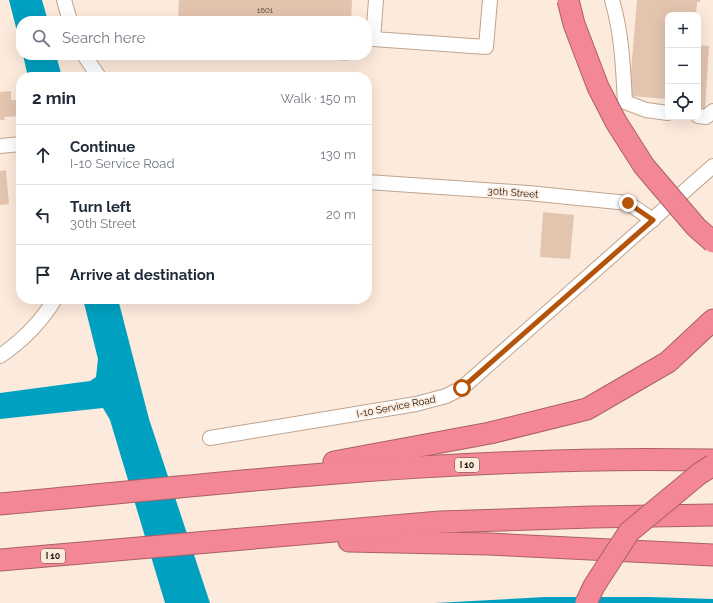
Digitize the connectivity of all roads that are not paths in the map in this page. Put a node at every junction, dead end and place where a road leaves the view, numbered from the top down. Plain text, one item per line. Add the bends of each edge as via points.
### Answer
1 (64, 0) edge
2 (376, 0) edge
3 (490, 0) edge
4 (568, 0) edge
5 (612, 0) edge
6 (69, 16) edge
7 (87, 60) edge
8 (96, 72) edge
9 (713, 111) edge
10 (665, 113) edge
11 (701, 116) edge
12 (16, 144) edge
13 (0, 146) edge
14 (713, 166) edge
15 (372, 182) edge
16 (653, 220) junction
17 (713, 242) edge
18 (51, 304) edge
19 (713, 320) edge
20 (0, 356) edge
21 (210, 438) dead end
22 (713, 460) edge
23 (713, 465) edge
24 (221, 483) junction
25 (0, 504) edge
26 (713, 515) edge
27 (235, 540) junction
28 (713, 555) edge
29 (0, 560) edge
30 (586, 603) edge

1 - 6 street
2 - 3 street via 373,39 486,47
4 - 17 highway, bridge via 574,24 598,87 616,122 644,166 696,227
5 - 10 street via 618,22 626,102 646,110
7 - 8 street
9 - 11 street via 706,117
12 - 13 street
14 - 16 street, I-10 Service Road
15 - 16 street, 30th Street via 628,203
16 - 21 street, I-10 Service Road via 479,374 462,388 446,396 416,404
18 - 20 street via 31,330
19 - 24 highway via 668,362 587,409 490,433
22 - 24 highway, I 10 via 526,462 423,467
23 - 30 highway, bridge via 629,532
24 - 25 highway, I 10
26 - 27 highway, I 10 via 440,522
27 - 28 highway via 489,544
27 - 29 highway, I 10

